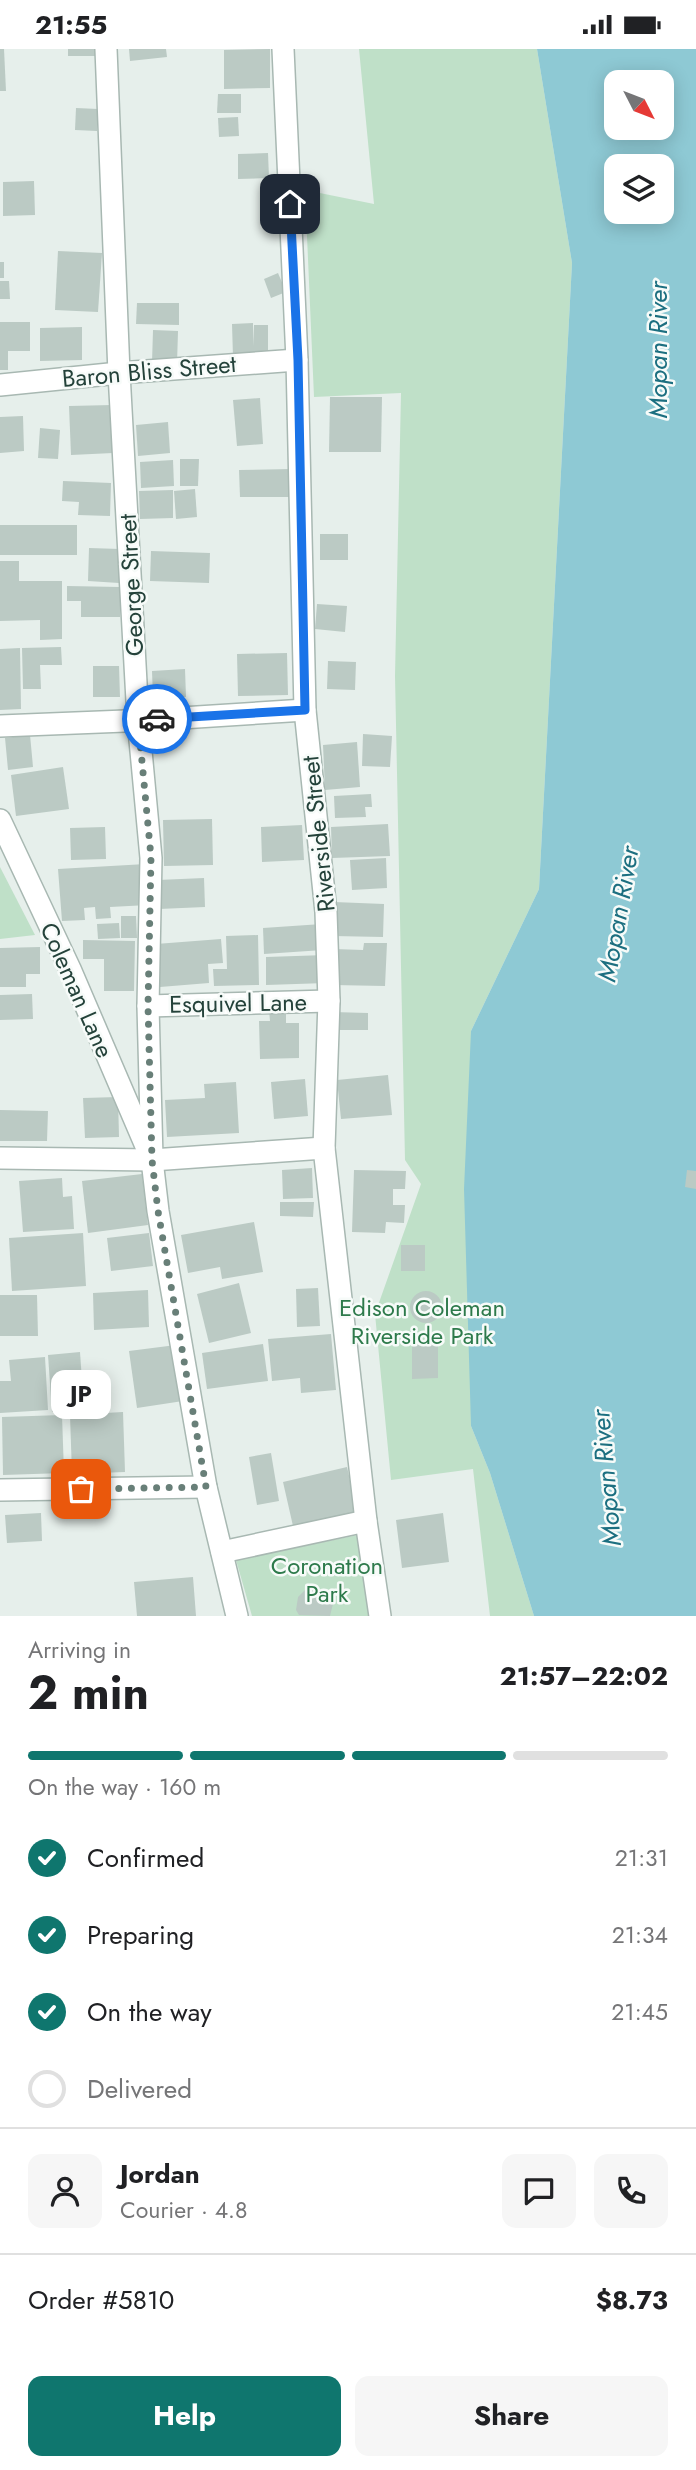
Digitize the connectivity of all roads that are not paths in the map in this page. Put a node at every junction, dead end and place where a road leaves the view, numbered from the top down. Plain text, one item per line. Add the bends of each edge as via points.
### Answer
1 (106, 49) edge
2 (283, 49) edge
3 (298, 360) junction
4 (119, 373) junction
5 (0, 384) edge
6 (305, 710) junction
7 (138, 719) junction
8 (0, 726) edge
9 (0, 820) edge
10 (329, 1001) junction
11 (148, 1006) junction
12 (324, 1148) junction
13 (0, 1158) edge
14 (152, 1160) junction
15 (206, 1487) junction
16 (0, 1490) edge
17 (366, 1521) junction
18 (222, 1552) junction
19 (237, 1616) edge
20 (380, 1616) edge

1 - 4 street, George Street
2 - 3 street, Riverside Street
3 - 4 street, Baron Bliss Street
3 - 6 street, Riverside Street
4 - 5 street, Baron Bliss Street
4 - 7 street, George Street
6 - 7 street
6 - 10 street, Riverside Street via 326,912
7 - 8 street
7 - 11 street, George Street via 151,857
9 - 14 street, Coleman Lane
10 - 11 street, Esquivel Lane
10 - 12 street, Riverside Street
11 - 14 street, George Street
12 - 14 street
12 - 17 street, Riverside Street
13 - 14 street
14 - 15 street, George Street
15 - 16 street
15 - 18 street, George Street
17 - 18 street
17 - 20 street, Riverside Street
18 - 19 street, George Street

